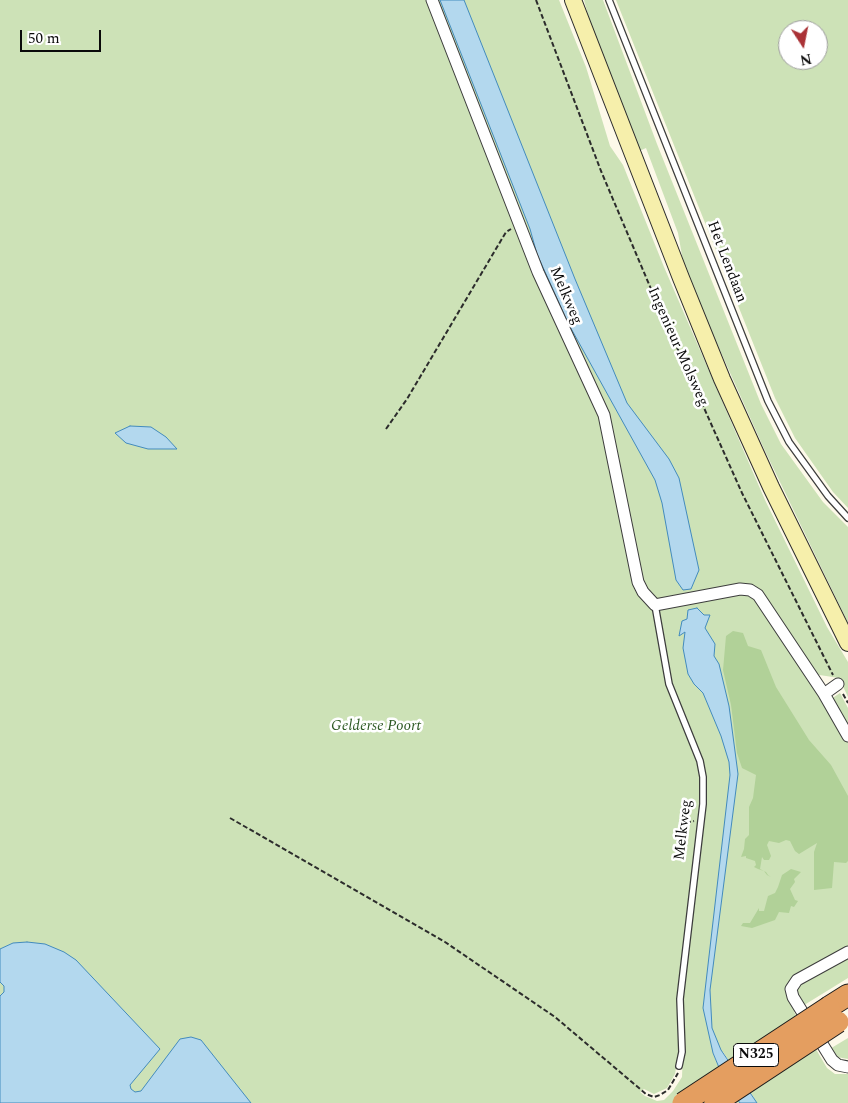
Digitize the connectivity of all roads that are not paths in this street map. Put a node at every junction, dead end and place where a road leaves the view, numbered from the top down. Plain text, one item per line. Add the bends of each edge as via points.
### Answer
1 (432, 0) edge
2 (573, 0) edge
3 (610, 0) edge
4 (848, 518) edge
5 (655, 605) junction
6 (848, 643) edge
7 (838, 684) road end
8 (824, 694) junction
9 (848, 736) edge
10 (848, 952) edge
11 (848, 995) edge
12 (838, 1015) edge
13 (679, 1066) road end
14 (848, 1067) edge
15 (683, 1103) edge
16 (714, 1103) edge

1 - 5 street, Melkweg via 519,223 567,338 604,415 638,582
2 - 6 main road, Ingenieur Molsweg via 722,379
3 - 4 lane, Het Lendaan via 768,401 789,442
5 - 8 street via 740,589 758,594
5 - 13 lane, Melkweg via 669,684 700,761 704,784 680,999 682,1052
7 - 8 street
8 - 9 street
10 - 14 street via 797,980 791,989 796,1003 832,1060
11 - 12 highway, N325
12 - 15 highway, N325, bridge
12 - 16 highway, N325, bridge

